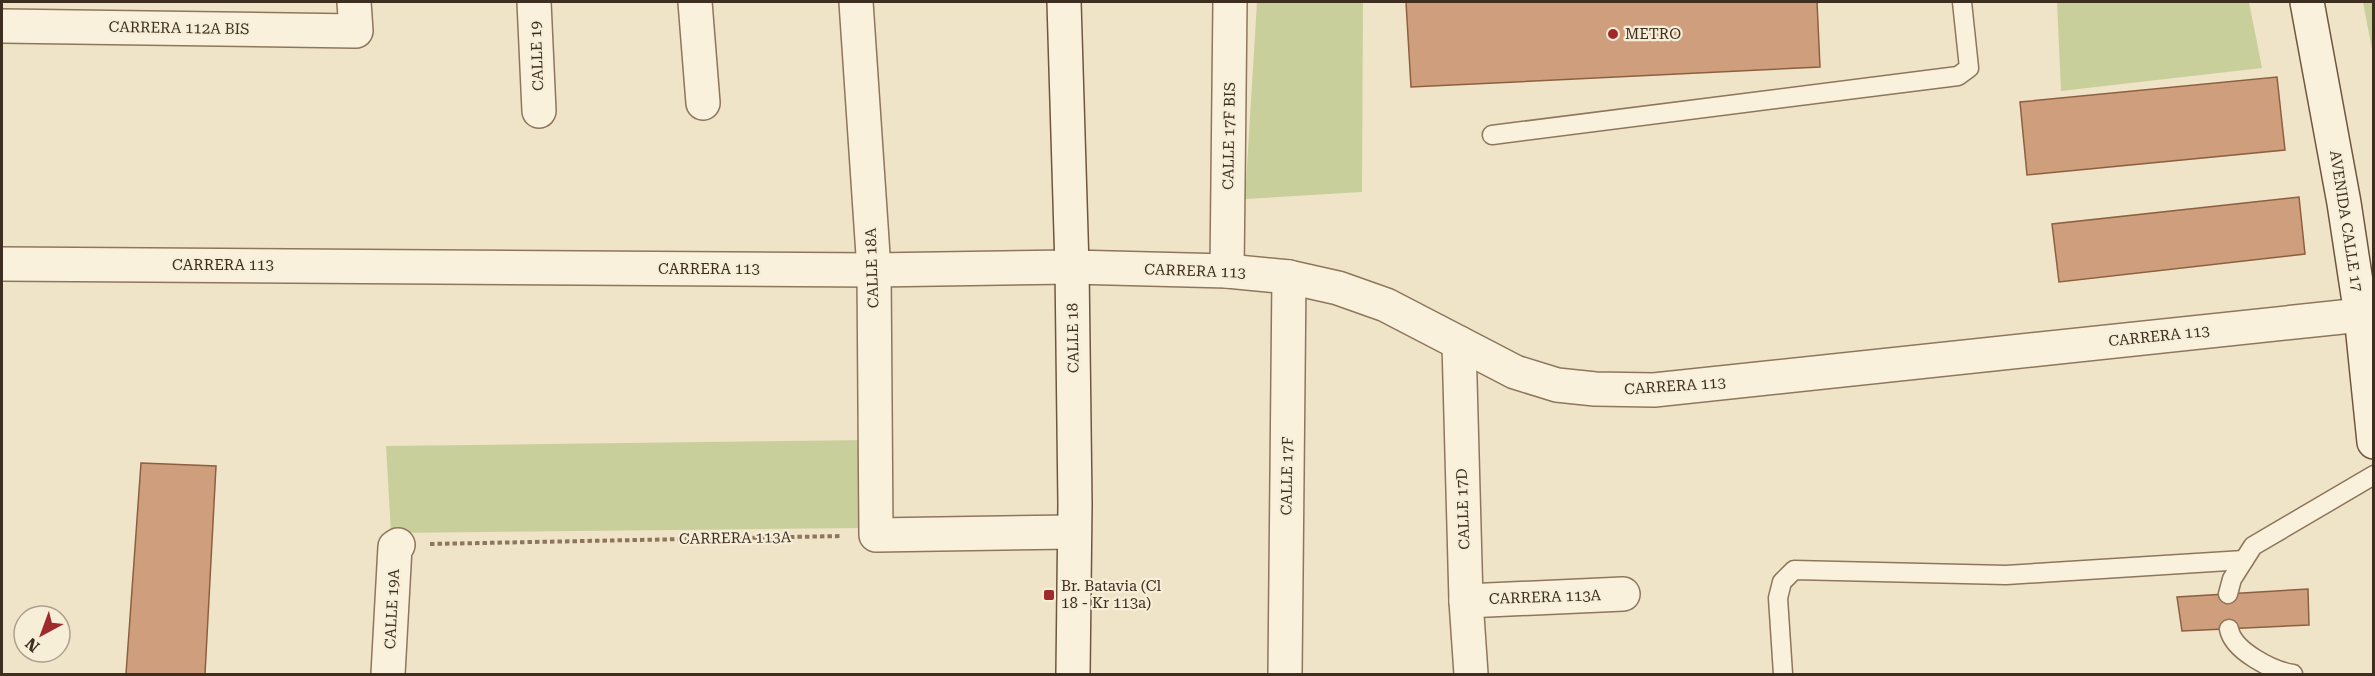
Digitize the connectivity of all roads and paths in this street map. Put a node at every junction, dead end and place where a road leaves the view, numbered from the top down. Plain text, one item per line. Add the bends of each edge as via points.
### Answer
1 (534, 2) edge
2 (695, 2) edge
3 (856, 2) edge
4 (1064, 2) edge
5 (1230, 2) edge
6 (1962, 2) edge
7 (2307, 2) edge
8 (355, 16) edge
9 (2, 26) edge
10 (704, 103) dead end
11 (539, 111) dead end
12 (1492, 135) dead end
13 (2, 264) edge
14 (1072, 267) junction
15 (874, 270) junction
16 (1227, 271) junction
17 (1288, 278) junction
18 (2361, 315) junction
19 (1459, 343) junction
20 (2370, 380) edge
21 (2373, 442) edge
22 (2373, 475) edge
23 (1073, 532) junction
24 (876, 535) junction
25 (398, 545) joint
26 (2244, 560) junction
27 (1623, 594) dead end
28 (2228, 594) dead end
29 (1466, 601) junction
30 (2229, 629) dead end
31 (388, 675) edge
32 (1073, 675) edge
33 (1285, 675) edge
34 (1472, 675) edge
35 (1783, 675) edge
36 (2294, 675) edge

1 - 11 street, CALLE 19
2 - 10 street
3 - 15 street, CALLE 18A
4 - 14 street, CALLE 18
5 - 16 street, CALLE 17F BIS
6 - 12 lane via 1969,68 1958,75
7 - 18 street, AVENIDA CALLE 17
8 - 9 street, CARRERA 112A BIS
13 - 15 street, CARRERA 113
14 - 15 street, CARRERA 113
14 - 16 street, CARRERA 113
14 - 23 street, CALLE 18
15 - 24 street, CALLE 18A
16 - 17 street, CARRERA 113
17 - 19 street, CARRERA 113 via 1338,288 1386,305
17 - 33 street, CALLE 17F
18 - 19 street, CARRERA 113 via 1654,390 1557,385 1515,372
18 - 20 street, AVENIDA CALLE 17
19 - 29 street, CALLE 17D
20 - 21 street, AVENIDA CALLE 17
22 - 26 lane via 2253,546
23 - 24 street
23 - 32 street, CALLE 18
24 - 25 path, CARRERA 113A
25 - 31 street, CALLE 19A
26 - 28 lane
26 - 35 lane via 2006,575 1794,570 1782,582 1778,598
27 - 29 street, CARRERA 113A
29 - 34 street, CALLE 17D
30 - 36 lane via 2237,647 2279,672

